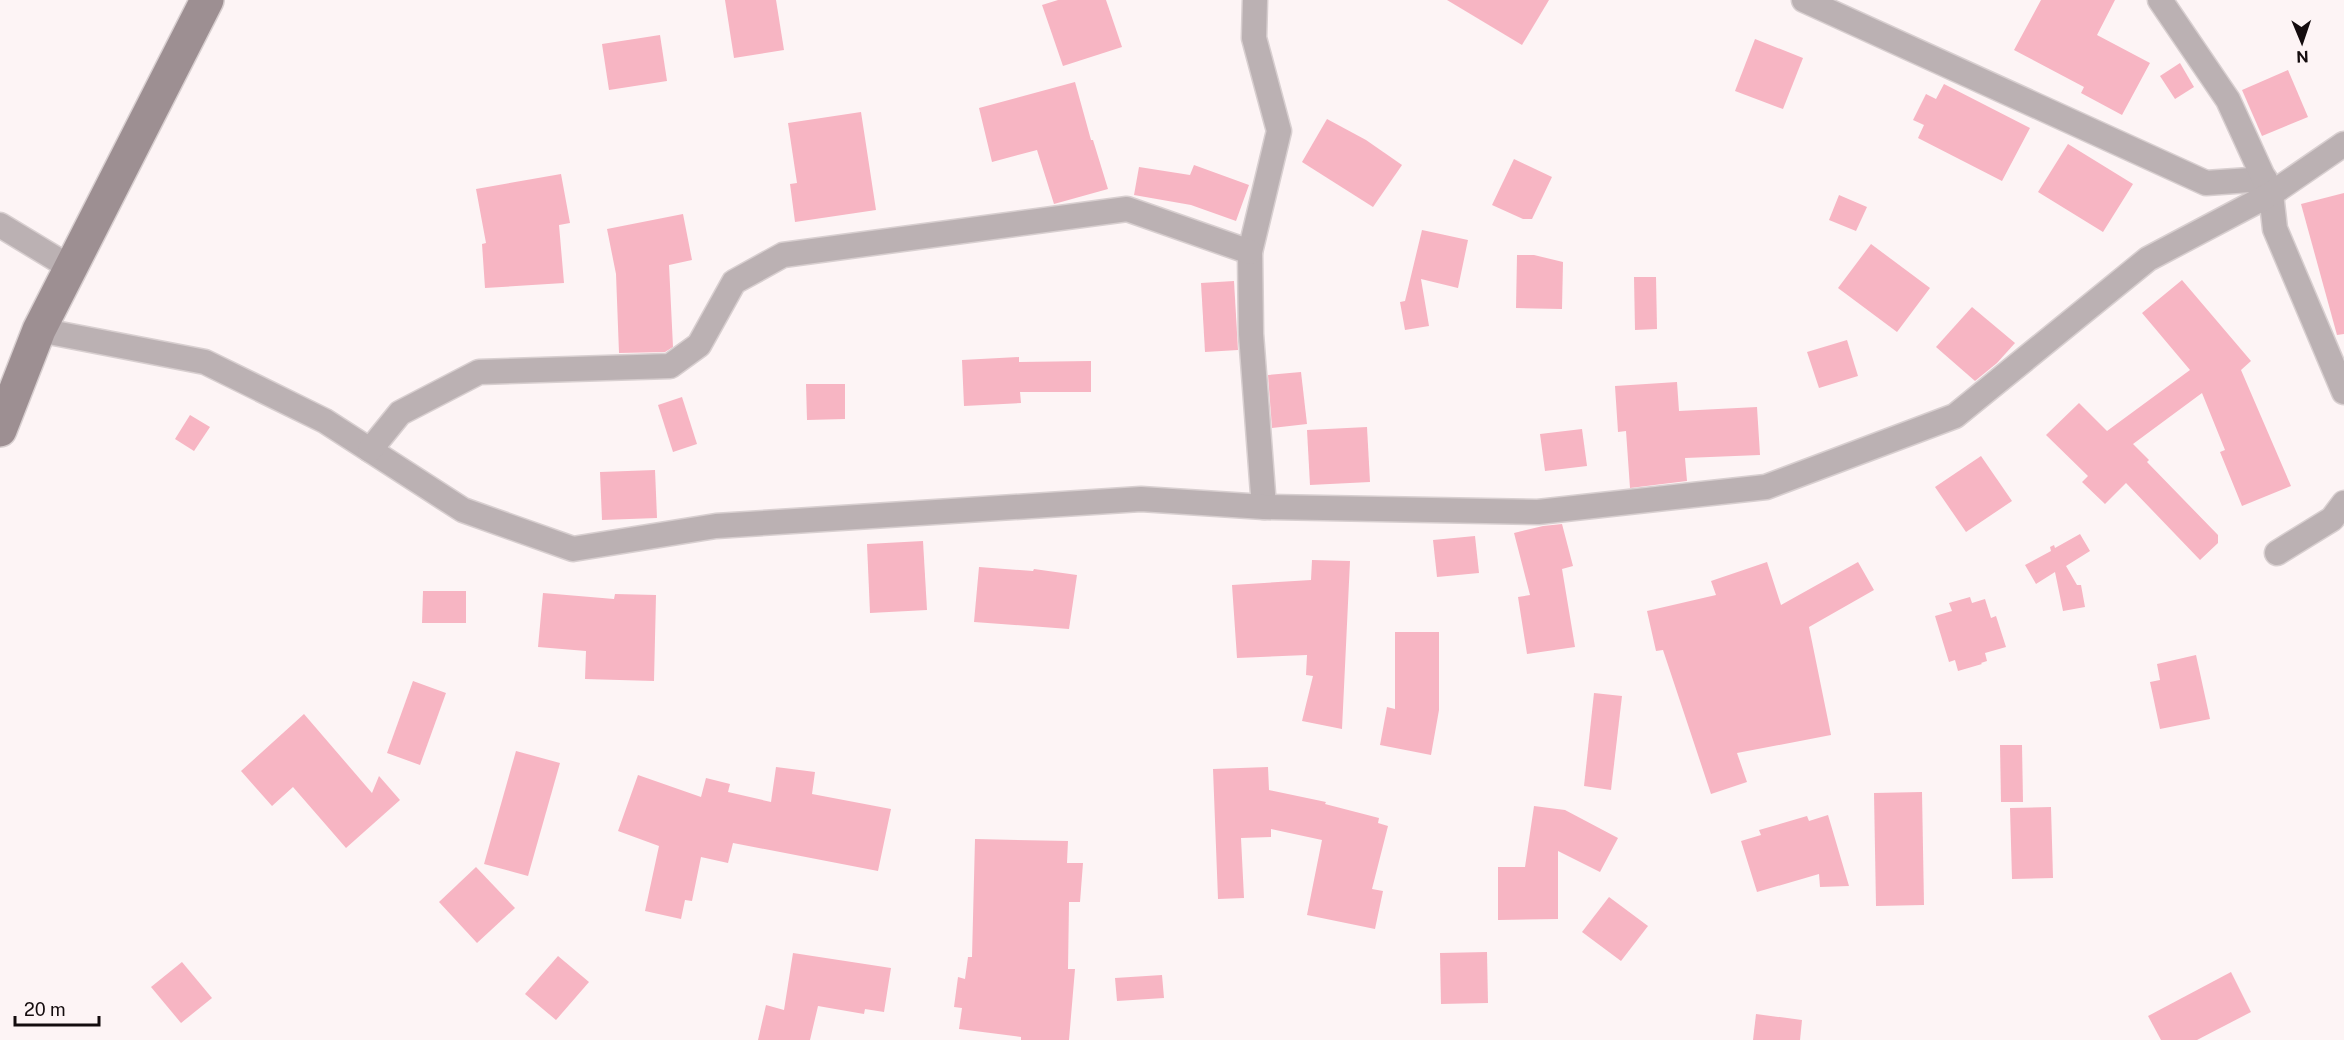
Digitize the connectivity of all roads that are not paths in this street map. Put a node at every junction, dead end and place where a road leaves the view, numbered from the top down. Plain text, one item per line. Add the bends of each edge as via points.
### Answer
1 (207, 0) edge
2 (1255, 0) edge
3 (1804, 0) edge
4 (2160, 0) edge
5 (2344, 144) edge
6 (2268, 187) junction
7 (0, 225) edge
8 (1250, 252) junction
9 (71, 268) junction
10 (39, 330) junction
11 (2344, 392) edge
12 (0, 430) edge
13 (370, 450) junction
14 (2344, 503) edge
15 (1264, 507) junction
16 (2277, 553) dead end

1 - 9 main road
2 - 8 street via 1254,38 1279,131
3 - 6 street via 2206,183
4 - 6 street via 2228,100
5 - 6 street
6 - 11 street via 2275,229
6 - 15 street via 2148,259 1955,416 1766,487 1538,512
7 - 9 street
8 - 13 street via 1127,209 783,255 734,282 699,345 670,366 479,372 400,413
8 - 15 street via 1251,334
9 - 10 main road
10 - 12 main road
10 - 13 street via 206,362 325,421
13 - 15 street via 462,510 573,549 716,526 1141,499
14 - 16 street via 2332,519

